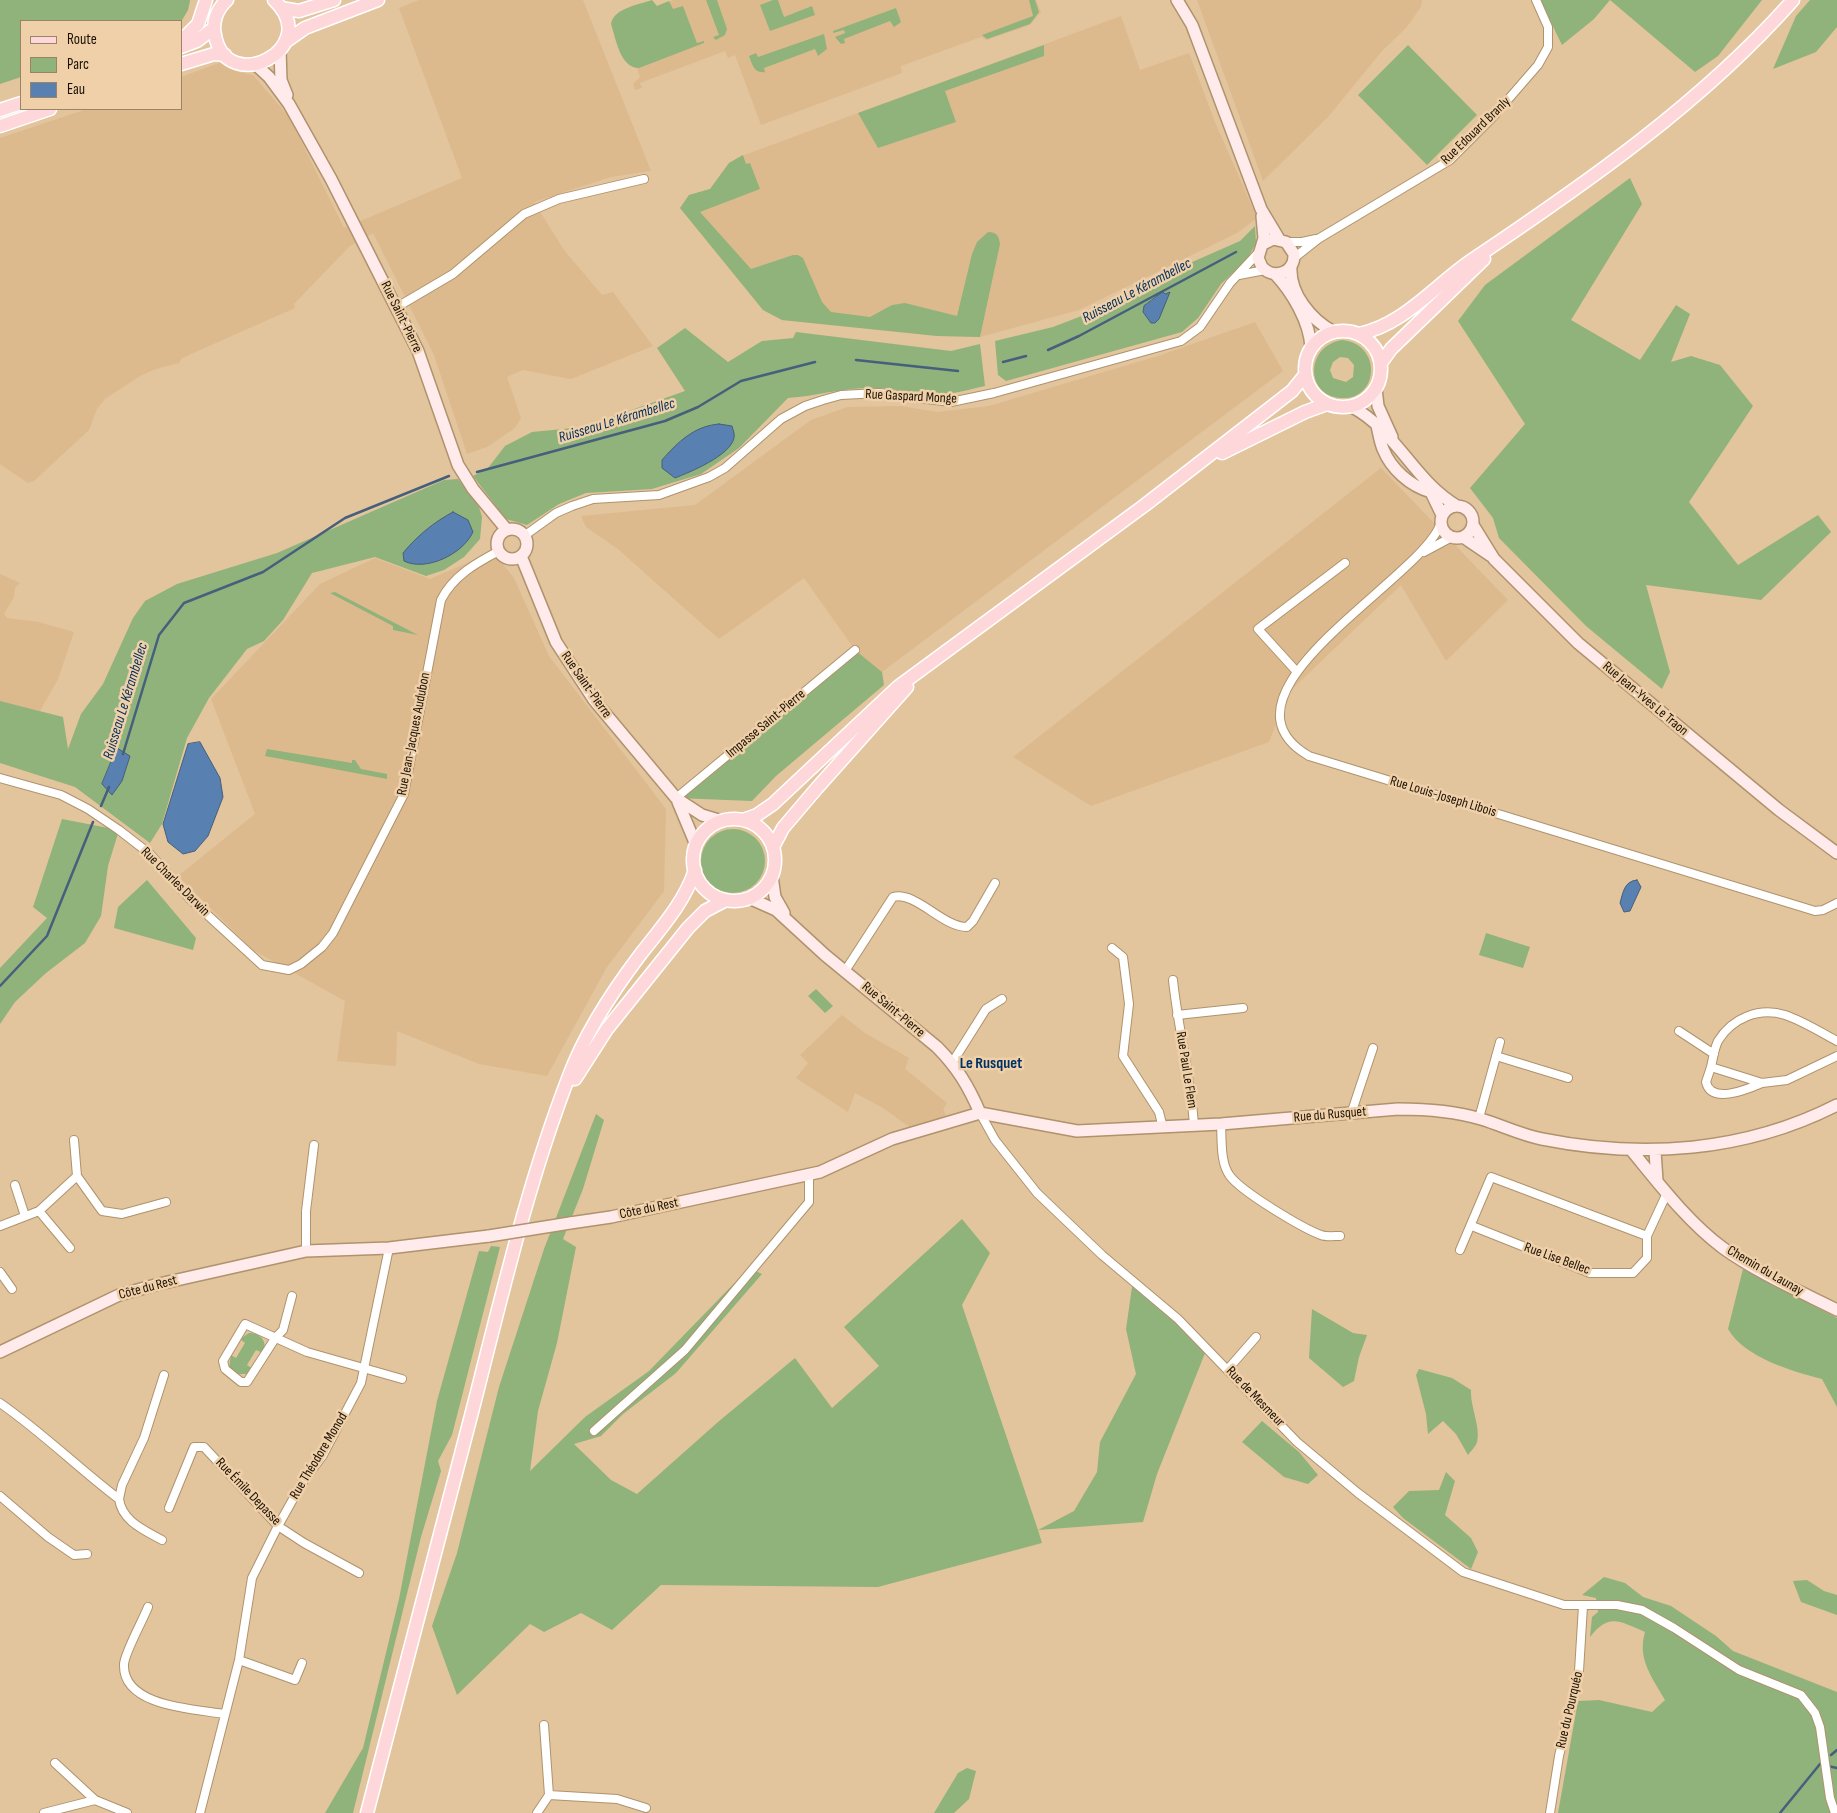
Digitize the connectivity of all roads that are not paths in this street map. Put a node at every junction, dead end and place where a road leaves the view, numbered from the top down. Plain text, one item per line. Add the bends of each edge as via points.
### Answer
1 (206, 0) edge
2 (334, 0) edge
3 (378, 0) edge
4 (1177, 0) edge
5 (1536, 0) edge
6 (1794, 0) edge
7 (222, 3) edge
8 (278, 4) edge
9 (214, 28) junction
10 (182, 41) edge
11 (283, 46) junction
12 (182, 47) edge
13 (226, 55) junction
14 (182, 64) edge
15 (256, 64) junction
16 (20, 103) edge
17 (289, 104) junction
18 (0, 110) edge
19 (47, 110) edge
20 (0, 126) edge
21 (644, 179) dead end
22 (1261, 208) junction
23 (1318, 239) junction
24 (1283, 240) junction
25 (1499, 243) junction
26 (1261, 248) junction
27 (1293, 262) junction
28 (1270, 272) junction
29 (1237, 276) junction
30 (397, 307) junction
31 (1334, 332) junction
32 (1359, 334) junction
33 (1311, 348) junction
34 (1381, 363) junction
35 (1305, 375) junction
36 (1376, 388) junction
37 (1327, 404) junction
38 (1352, 406) junction
39 (1376, 424) junction
40 (1394, 443) junction
41 (1198, 466) junction
42 (1428, 487) junction
43 (1457, 506) junction
44 (1441, 520) junction
45 (1473, 525) junction
46 (507, 530) junction
47 (524, 536) junction
48 (1450, 538) junction
49 (1464, 538) junction
50 (499, 551) junction
51 (1420, 554) junction
52 (521, 556) junction
53 (1494, 559) junction
54 (1345, 563) dead end
55 (855, 650) dead end
56 (924, 669) junction
57 (1297, 672) junction
58 (0, 778) edge
59 (676, 798) junction
60 (743, 820) junction
61 (722, 821) junction
62 (1812, 835) junction
63 (696, 845) junction
64 (1837, 845) edge
65 (773, 847) junction
66 (1837, 853) edge
67 (695, 870) junction
68 (772, 876) junction
69 (995, 883) dead end
70 (750, 898) junction
71 (726, 900) junction
72 (1837, 903) edge
73 (789, 921) junction
74 (1112, 948) dead end
75 (289, 970) joint
76 (845, 971) junction
77 (1173, 980) dead end
78 (1002, 999) dead end
79 (1243, 1008) dead end
80 (1177, 1014) junction
81 (1679, 1031) dead end
82 (1837, 1041) edge
83 (1500, 1042) dead end
84 (1373, 1048) dead end
85 (1714, 1054) junction
86 (1496, 1056) junction
87 (1837, 1056) edge
88 (952, 1063) junction
89 (1711, 1067) junction
90 (1568, 1078) dead end
91 (1762, 1083) junction
92 (1837, 1105) edge
93 (558, 1106) junction
94 (980, 1113) junction
95 (1351, 1114) junction
96 (1479, 1118) junction
97 (1221, 1124) junction
98 (1194, 1126) junction
99 (1163, 1128) junction
100 (74, 1140) dead end
101 (314, 1145) dead end
102 (1632, 1151) junction
103 (1655, 1151) junction
104 (809, 1175) junction
105 (77, 1176) junction
106 (1657, 1181) junction
107 (15, 1185) dead end
108 (1667, 1193) junction
109 (166, 1202) dead end
110 (39, 1211) junction
111 (25, 1216) junction
112 (0, 1226) edge
113 (1472, 1226) junction
114 (1340, 1236) dead end
115 (1647, 1236) junction
116 (70, 1248) dead end
117 (389, 1248) junction
118 (1460, 1250) dead end
119 (306, 1251) junction
120 (0, 1272) edge
121 (12, 1289) dead end
122 (292, 1296) dead end
123 (1837, 1310) edge
124 (276, 1337) junction
125 (1256, 1337) dead end
126 (0, 1352) edge
127 (365, 1369) junction
128 (1228, 1369) junction
129 (164, 1375) dead end
130 (402, 1379) dead end
131 (0, 1403) edge
132 (594, 1430) dead end
133 (0, 1496) edge
134 (119, 1499) junction
135 (169, 1508) dead end
136 (278, 1526) junction
137 (162, 1540) dead end
138 (87, 1554) dead end
139 (359, 1573) dead end
140 (1582, 1606) junction
141 (148, 1607) dead end
142 (239, 1660) junction
143 (302, 1663) dead end
144 (225, 1714) junction
145 (544, 1725) dead end
146 (55, 1763) dead end
147 (549, 1795) junction
148 (95, 1800) junction
149 (646, 1808) dead end
150 (44, 1813) edge
151 (127, 1813) edge
152 (200, 1813) edge
153 (367, 1813) edge
154 (537, 1813) edge
155 (1550, 1813) edge
156 (1835, 1813) edge

1 - 10 main road via 198,24
2 - 8 main road via 299,11
3 - 11 main road via 305,28
4 - 22 street via 1192,25
5 - 23 street, Rue Edouard Branly via 1548,27 1548,47 1538,65 1498,112 1450,160
6 - 25 main road via 1688,100
7 - 9 main road
8 - 11 main road via 287,22
9 - 12 main road via 197,42
9 - 13 main road via 217,44
11 - 15 main road via 270,60
11 - 17 street, Rue Saint-Pierre via 281,80
13 - 14 main road via 208,55
13 - 15 main road via 240,63
15 - 17 street, Rue Saint-Pierre
16 - 18 main road
17 - 30 street, Rue Saint-Pierre via 332,179
19 - 20 main road
21 - 30 street via 559,199 524,214 453,274
22 - 24 street
22 - 26 street
23 - 24 street, Rue Edouard Branly via 1302,242
23 - 27 street, Rue Edouard Branly
24 - 26 street via 1273,239
24 - 27 street via 1292,249
25 - 32 main road via 1456,272 1410,310
25 - 34 main road via 1391,349
26 - 28 street via 1259,262
26 - 29 street, Rue Gaspard Monge
27 - 28 street via 1284,272
27 - 31 street via 1290,274 1296,293 1312,316
28 - 29 street
28 - 33 street via 1284,284 1295,303 1308,330
29 - 47 street, Rue Gaspard Monge via 1200,328 1181,341 951,402 879,394 840,395 823,400 781,419 725,468 709,477 659,495 593,499 556,513
30 - 46 street, Rue Saint-Pierre via 426,371 458,465
31 - 32 main road via 1342,330
31 - 33 main road via 1317,340
32 - 34 main road via 1373,346
33 - 35 main road via 1304,366
34 - 36 main road
35 - 37 main road via 1312,392
35 - 41 main road via 1292,391
36 - 38 main road via 1362,403
36 - 40 street via 1378,406
37 - 38 main road
37 - 41 main road
38 - 39 street
39 - 40 street
39 - 42 street via 1382,449 1392,463 1412,485
40 - 42 street
41 - 56 main road
42 - 43 street
42 - 44 street
43 - 44 street via 1446,510
43 - 45 street via 1469,512
44 - 48 street via 1445,534
44 - 51 street, Rue Louis-Joseph Libois via 1434,537
45 - 49 street
45 - 53 street, Rue Jean-Yves Le Traon
46 - 47 street via 517,530
46 - 50 street via 498,539
47 - 52 street via 527,545
48 - 49 street
48 - 51 street, Rue Louis-Joseph Libois
49 - 53 street
50 - 52 street via 511,559
50 - 75 street, Rue Jean-Jacques Audubon via 479,561 454,581 443,595 404,794 334,933 322,947
51 - 57 street, Rue Louis-Joseph Libois via 1343,623
52 - 59 street, Rue Saint-Pierre via 547,622 569,664 594,700
53 - 62 street, Rue Jean-Yves Le Traon via 1578,643
54 - 57 street via 1258,629
55 - 59 street, Impasse Saint-Pierre
56 - 60 main road via 876,705 773,804
56 - 65 main road via 783,828
57 - 72 street, Rue Louis-Joseph Libois via 1284,692 1279,720 1291,745 1309,756 1815,911
58 - 75 street, Rue Charles Darwin via 61,795 88,809 150,854 189,898 262,965
59 - 61 street, Rue Saint-Pierre via 702,815
59 - 63 street, Rue Saint-Pierre
60 - 61 main road
60 - 65 main road via 762,830
61 - 63 main road via 706,830
62 - 64 street
62 - 66 street, Rue Jean-Yves Le Traon
63 - 67 main road
65 - 68 main road via 775,862
67 - 71 main road via 706,890
67 - 93 main road via 678,906 595,1022 569,1074
68 - 70 main road via 765,887
68 - 73 street, Rue Saint-Pierre via 775,896
69 - 76 street via 966,928 956,926 906,897 893,897
70 - 71 main road
70 - 73 street, Rue Saint-Pierre via 776,910
71 - 93 main road via 696,919 654,968 592,1051
73 - 76 street, Rue Saint-Pierre
74 - 99 street via 1122,957 1129,1004 1122,1056 1159,1112
76 - 88 street, Rue Saint-Pierre
77 - 80 street, Rue Paul Le Flem
78 - 88 street via 986,1009
79 - 80 street, Rue Paul Le Flem
80 - 98 street, Rue Paul Le Flem via 1189,1069
81 - 85 street
82 - 85 street via 1784,1015 1755,1013 1742,1017 1725,1032 1718,1040
83 - 86 street
84 - 95 street
85 - 89 street
86 - 90 street
86 - 96 street
87 - 91 street via 1787,1080
88 - 94 street, Rue Saint-Pierre
89 - 91 street
89 - 91 street via 1706,1082 1710,1091 1720,1095
92 - 103 street, Rue du Rusquet via 1810,1119 1742,1140
93 - 153 main road via 532,1183
94 - 99 street, Rue du Rusquet via 1077,1132
94 - 104 street, Côte du Rest via 892,1139
94 - 128 street, Rue de Mesmeur via 995,1140 1037,1193 1102,1255 1178,1319
95 - 96 street, Rue du Rusquet via 1421,1109
95 - 97 street, Rue du Rusquet
96 - 102 street, Rue du Rusquet via 1540,1138
97 - 98 street, Rue du Rusquet
97 - 114 street via 1224,1163 1240,1186 1304,1227 1323,1236
98 - 99 street, Rue du Rusquet
100 - 105 street
101 - 119 street via 306,1211
102 - 103 street, Rue du Rusquet
102 - 106 street, Chemin du Launay
103 - 106 street
104 - 117 street, Côte du Rest, bridge via 611,1217
104 - 132 street via 809,1202 715,1315 685,1350
105 - 109 street via 102,1211 122,1214
105 - 110 street
106 - 108 street, Chemin du Launay
107 - 111 street
108 - 115 street
108 - 123 street, Chemin du Launay via 1700,1229 1722,1247 1760,1271
110 - 111 street
110 - 116 street
111 - 112 street
113 - 115 street, Rue Lise Bellec via 1590,1273 1633,1273 1647,1258
113 - 115 street via 1491,1177
113 - 118 street
117 - 119 street, Côte du Rest
117 - 127 street, Rue Théodore Monod
119 - 126 street, Côte du Rest via 119,1295
120 - 121 street
122 - 124 street via 284,1330
124 - 124 street via 247,1382 242,1382 224,1368 223,1361 245,1324
124 - 127 street via 307,1352
125 - 128 street
127 - 130 street
127 - 136 street, Rue Théodore Monod via 361,1383 323,1455 302,1483
128 - 140 street, Rue de Mesmeur via 1297,1442 1328,1469 1464,1572 1564,1605
129 - 134 street via 144,1438
131 - 134 street
133 - 138 street via 74,1555
134 - 137 street via 120,1508 128,1519
135 - 136 street, Rue Émile Depasse via 194,1448 204,1447
136 - 139 street, Rue Émile Depasse
136 - 142 street, Rue Théodore Monod via 252,1578
140 - 155 street, Rue du Pourquéo via 1579,1671 1559,1756
140 - 156 street, Rue de Mesmeur via 1617,1605 1642,1610 1739,1670 1801,1695 1816,1712
141 - 144 street via 124,1663 126,1678 140,1694 152,1701
142 - 143 street via 295,1680
142 - 144 street, Rue Théodore Monod
144 - 152 street, Rue Théodore Monod
145 - 147 street
146 - 148 street
147 - 149 street via 617,1799
147 - 154 street
148 - 150 street
148 - 151 street

